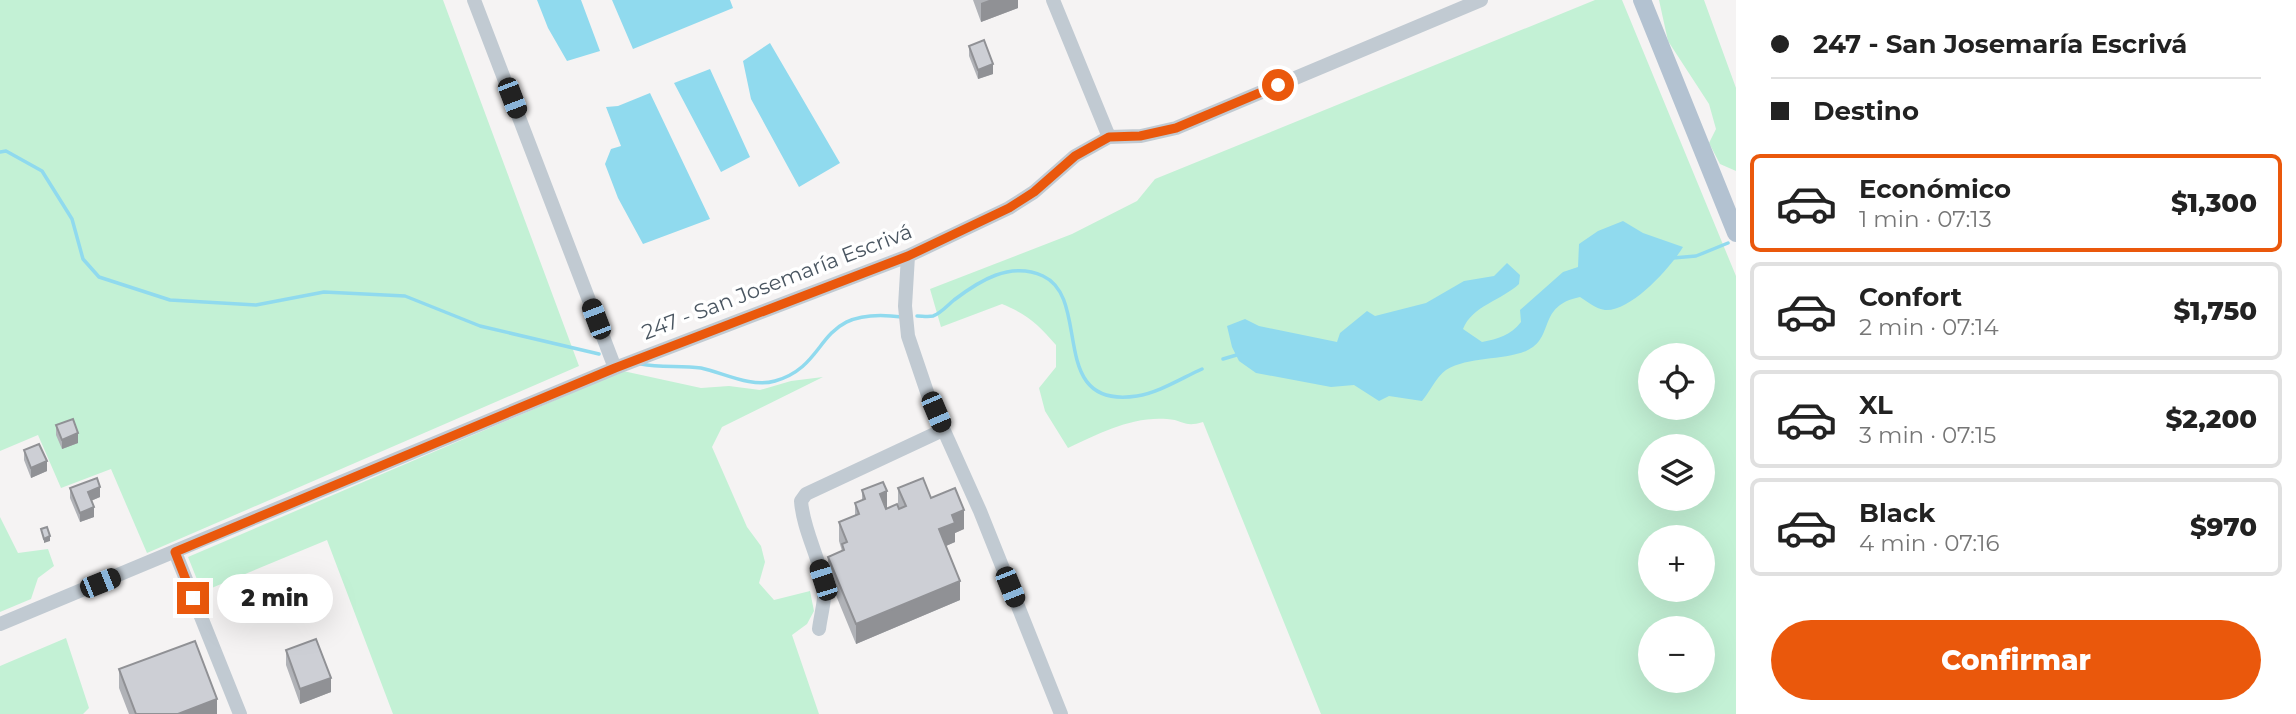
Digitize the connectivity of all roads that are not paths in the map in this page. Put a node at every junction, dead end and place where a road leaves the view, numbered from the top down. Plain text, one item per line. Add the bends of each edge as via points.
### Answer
1 (474, 0) edge
2 (1052, 0) edge
3 (1481, 0) edge
4 (1642, 0) edge
5 (1109, 137) junction
6 (1736, 233) edge
7 (908, 256) junction
8 (615, 368) junction
9 (943, 430) junction
10 (175, 552) junction
11 (0, 624) edge
12 (819, 629) dead end
13 (240, 714) edge
14 (1061, 714) edge

1 - 8 street
2 - 5 street
3 - 5 street, 247 - San Josemaría Escrivá via 1176,128
4 - 6 main road
5 - 7 street, 247 - San Josemaría Escrivá via 1075,156 1009,208
7 - 8 street, 247 - San Josemaría Escrivá
7 - 9 street via 908,336
8 - 10 street, 247 - San Josemaría Escrivá
9 - 12 street via 806,494 801,501 802,519 825,593
9 - 14 street
10 - 11 street, 247 - San Josemaría Escrivá
10 - 13 street

